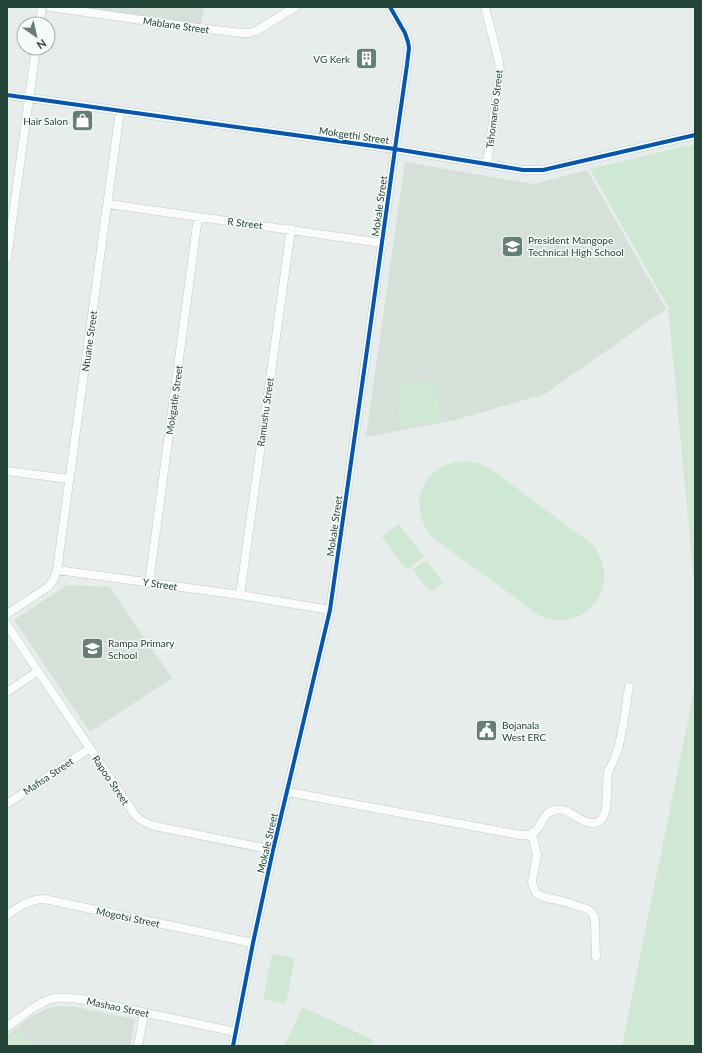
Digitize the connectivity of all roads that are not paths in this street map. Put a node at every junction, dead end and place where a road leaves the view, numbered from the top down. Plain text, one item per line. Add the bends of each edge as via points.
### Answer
1 (50, 7) edge
2 (295, 7) edge
3 (390, 7) edge
4 (485, 7) edge
5 (285, 10) edge
6 (35, 56) edge
7 (7, 95) edge
8 (29, 98) junction
9 (120, 111) junction
10 (695, 135) edge
11 (395, 149) junction
12 (487, 164) junction
13 (7, 190) edge
14 (16, 192) junction
15 (108, 204) junction
16 (198, 217) junction
17 (291, 229) junction
18 (382, 243) junction
19 (7, 258) edge
20 (7, 471) edge
21 (69, 479) junction
22 (57, 570) junction
23 (149, 582) junction
24 (240, 595) junction
25 (330, 610) junction
26 (7, 614) edge
27 (7, 625) edge
28 (38, 671) junction
29 (629, 687) dead end
30 (7, 692) edge
31 (90, 748) junction
32 (288, 792) junction
33 (7, 804) edge
34 (532, 834) junction
35 (273, 850) junction
36 (7, 915) edge
37 (253, 943) junction
38 (596, 957) dead end
39 (144, 1013) junction
40 (7, 1027) edge
41 (236, 1032) junction
42 (138, 1046) edge
43 (233, 1046) edge

1 - 5 street, Mablane Street via 242,33 256,31
2 - 5 street, Mablane Street
3 - 11 street, Mokale Street via 406,33 409,48
4 - 12 street, Tshomarelo Street via 500,71
6 - 8 street
7 - 8 street, Mokgethi Street
8 - 9 street, Mokgethi Street
8 - 14 street
9 - 11 street, Mokgethi Street
9 - 15 street, Ntuane Street
10 - 12 street, Mokgethi Street via 543,170 523,170
11 - 12 street, Mokgethi Street
11 - 18 street, Mokale Street
13 - 14 street
14 - 19 street
15 - 16 street, R Street
15 - 21 street, Ntuane Street
16 - 17 street, R Street
16 - 23 street, Mokgatle Street
17 - 18 street, R Street
17 - 24 street, Ramushu Street
18 - 25 street, Mokale Street
20 - 21 street
21 - 22 street, Ntuane Street
22 - 23 street, Y Street
22 - 26 street via 48,587
23 - 24 street, Y Street
24 - 25 street, Y Street
25 - 32 street, Mokale Street
27 - 28 street, Rapoo Street
28 - 30 street
28 - 31 street, Rapoo Street
29 - 34 street via 620,742 608,773 604,816 598,822 590,823 568,812 554,810
31 - 33 street, Mafisa Street
31 - 35 street, Rapoo Street via 140,820 154,826
32 - 34 street via 520,835
32 - 35 street, Mokale Street
34 - 38 street via 537,855 532,880 534,890 543,897 591,911 596,922
35 - 37 street, Mokale Street
36 - 37 street, Mogotsi Street via 34,900 44,899
37 - 41 street, Mokale Street
39 - 40 street, Mashao Street via 80,998 55,998 30,1010
39 - 41 street, Mashao Street
39 - 42 street
41 - 43 street, Mokale Street

